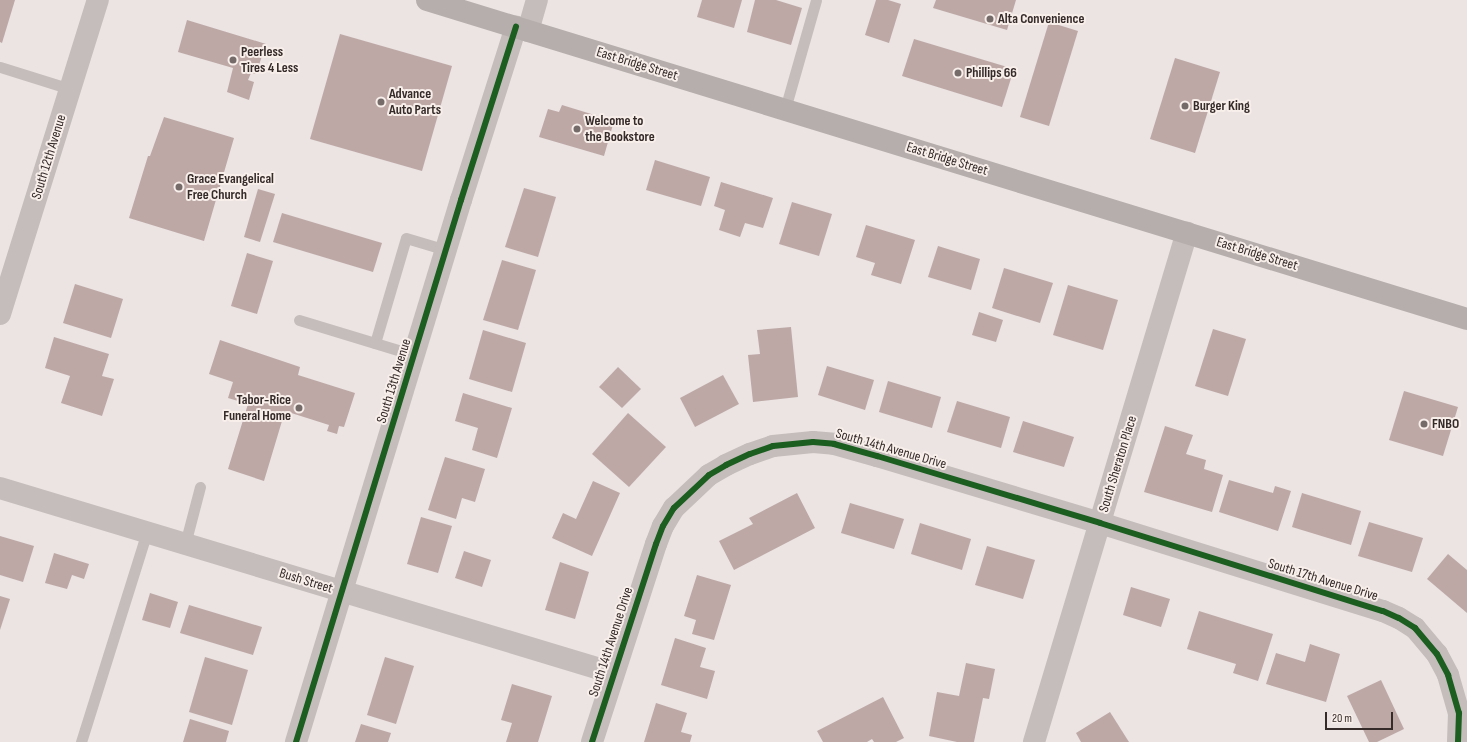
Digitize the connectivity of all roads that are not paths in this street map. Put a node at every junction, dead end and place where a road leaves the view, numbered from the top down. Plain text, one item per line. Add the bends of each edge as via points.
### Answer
1 (98, 0) edge
2 (427, 0) edge
3 (537, 0) edge
4 (816, 0) edge
5 (522, 29) junction
6 (0, 67) edge
7 (70, 88) junction
8 (785, 110) junction
9 (1187, 232) junction
10 (446, 250) junction
11 (0, 314) edge
12 (1467, 319) edge
13 (299, 320) dead end
14 (375, 343) junction
15 (414, 355) junction
16 (200, 487) dead end
17 (0, 488) edge
18 (1100, 523) junction
19 (147, 532) junction
20 (185, 544) junction
21 (342, 592) junction
22 (613, 673) junction
23 (81, 742) edge
24 (296, 742) edge
25 (592, 742) edge
26 (1034, 742) edge
27 (1458, 742) edge

1 - 7 street, South 12th Avenue
2 - 5 main road, East Bridge Street
3 - 5 street, South 13th Avenue
4 - 8 lane
5 - 8 main road, East Bridge Street
5 - 10 street, South 13th Avenue
6 - 7 lane
7 - 11 street, South 12th Avenue
8 - 9 main road, East Bridge Street
9 - 12 main road, East Bridge Street
9 - 18 street, South Sheraton Place
10 - 14 lane via 406,238
10 - 15 street, South 13th Avenue
13 - 14 lane
14 - 15 lane
15 - 21 street, South 13th Avenue
16 - 20 lane
17 - 19 street, Bush Street
18 - 22 street, South 14th Avenue Drive via 834,444 792,443 761,450 709,475 674,508 656,544
18 - 26 street, South Sheraton Place
18 - 27 street, South 17th Avenue Drive via 1399,618 1415,628 1437,654 1448,675 1459,713
19 - 20 street, Bush Street
19 - 23 lane
20 - 21 street, Bush Street
21 - 22 street, Bush Street
21 - 24 street, South 13th Avenue
22 - 25 street, South 14th Avenue Drive

